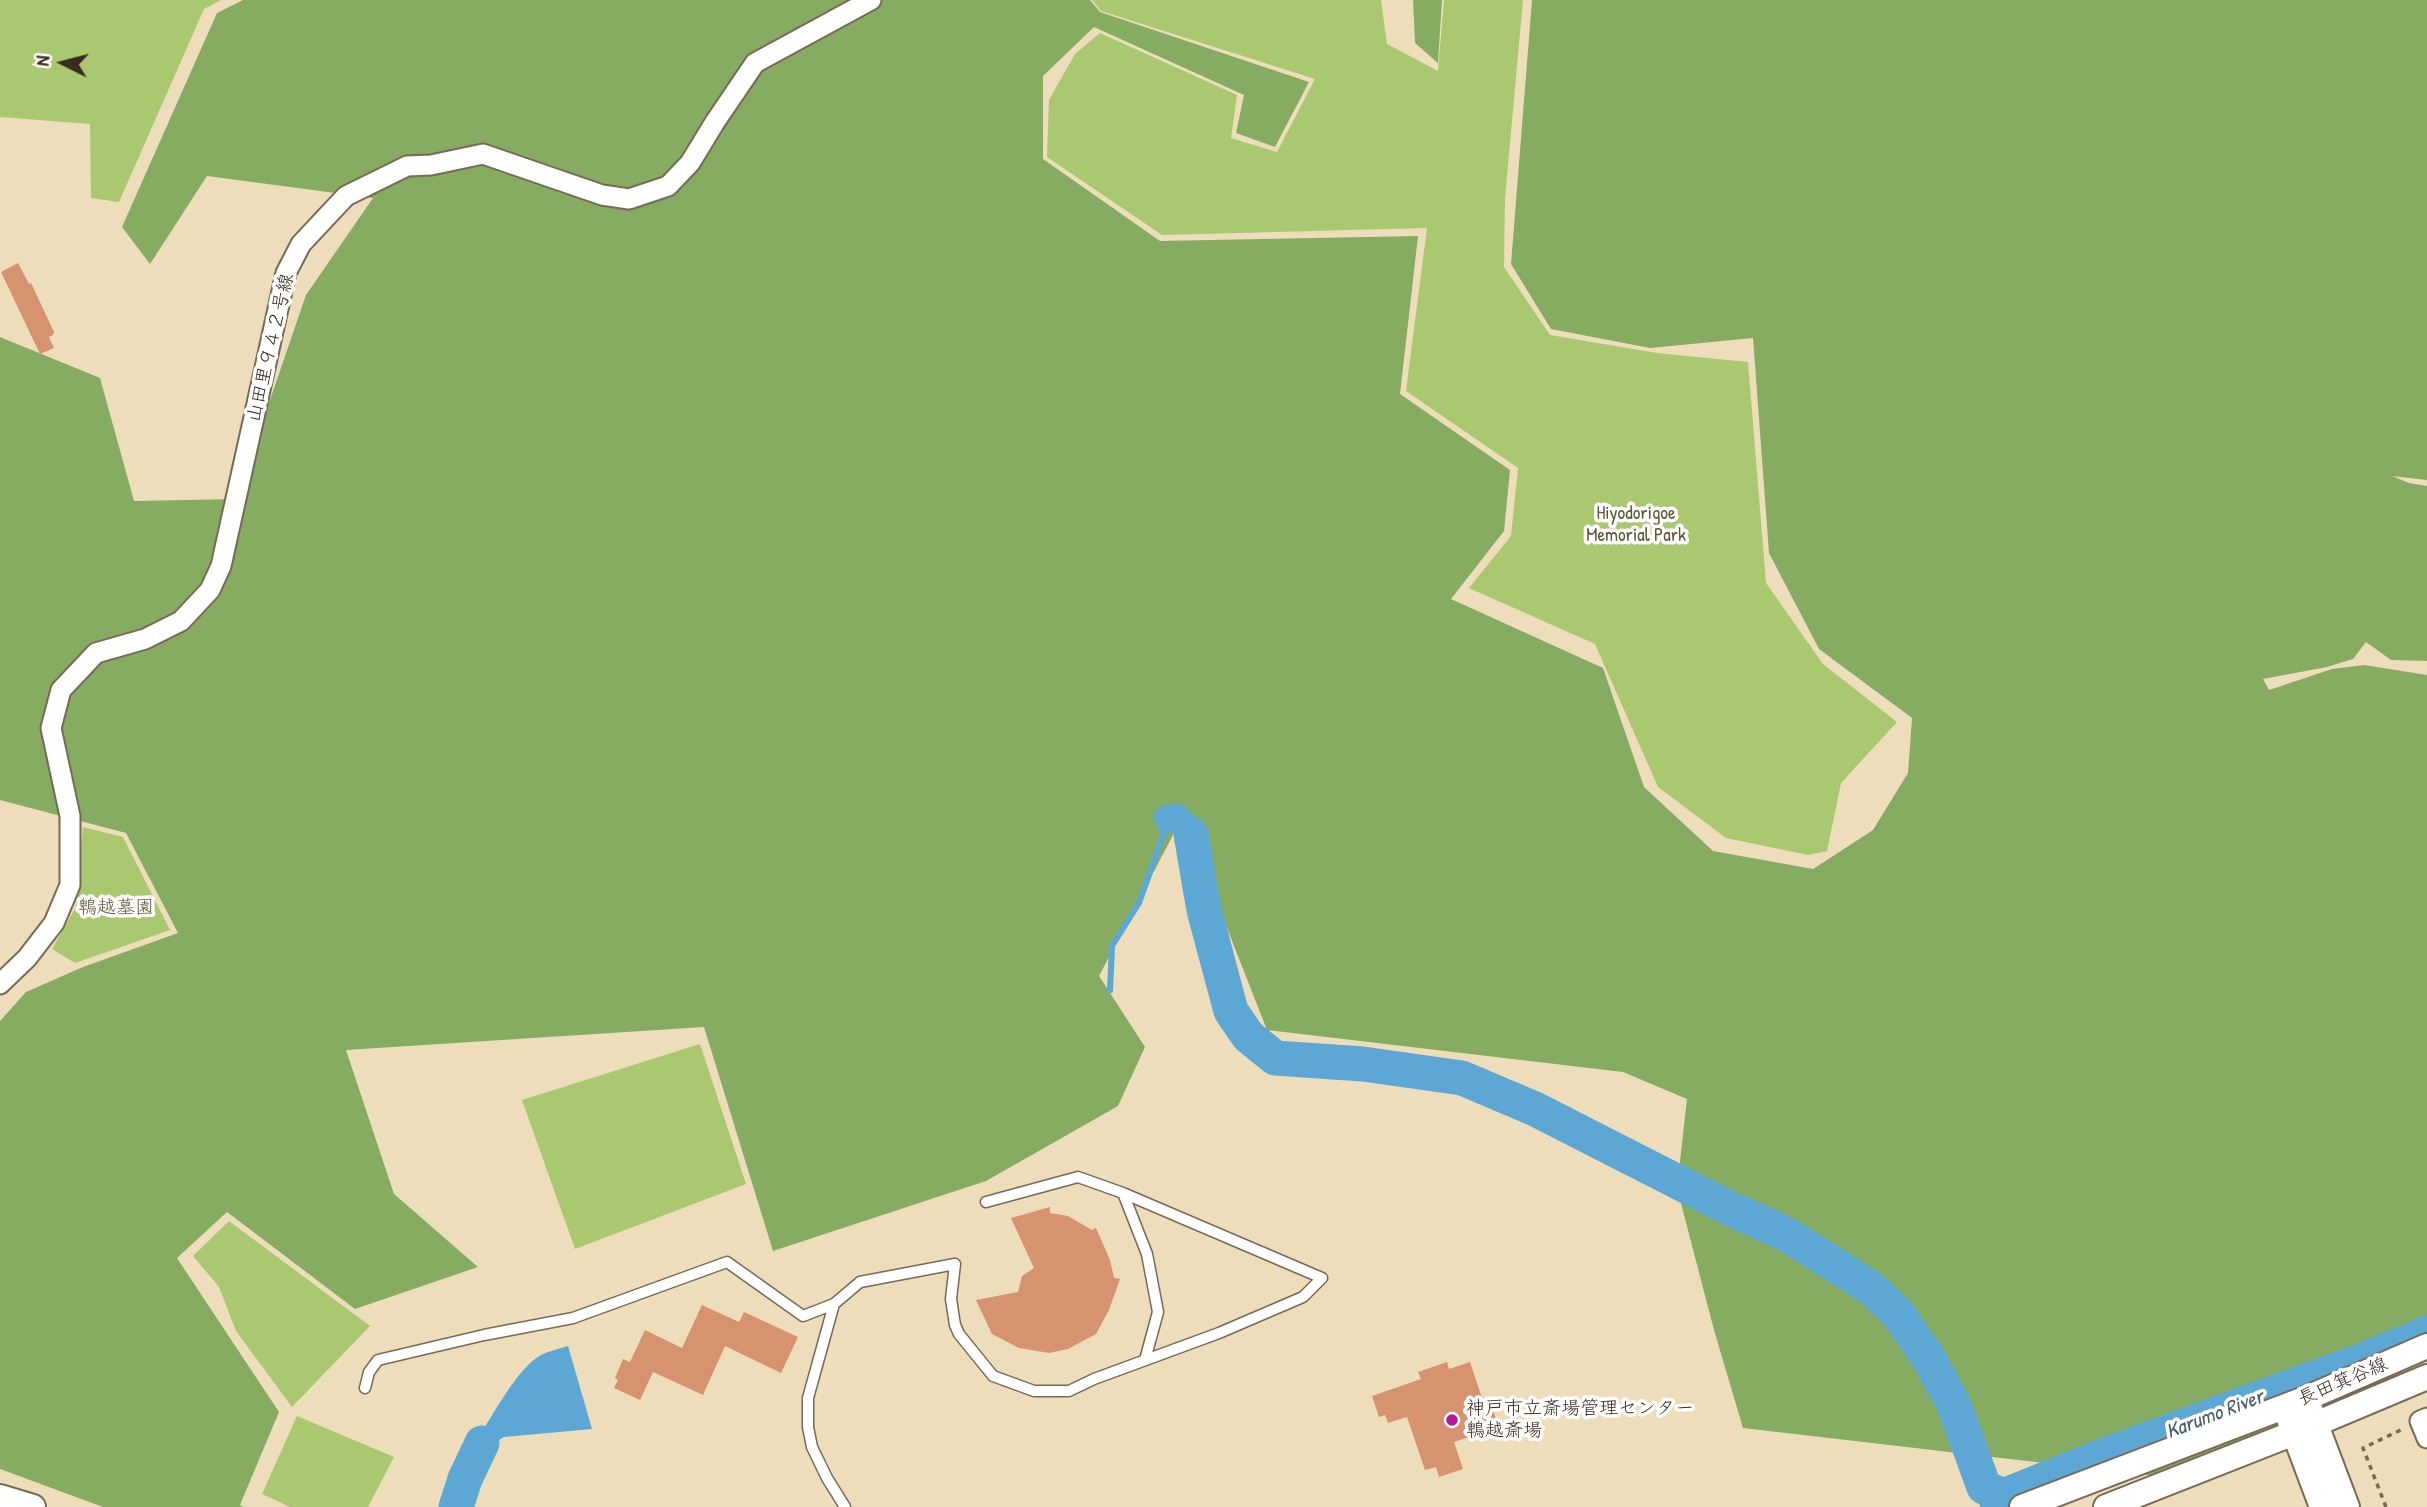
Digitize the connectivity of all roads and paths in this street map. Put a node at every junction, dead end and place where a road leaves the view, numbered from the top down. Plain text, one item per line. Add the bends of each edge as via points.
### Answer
1 (871, 0) edge
2 (0, 984) edge
3 (1123, 1193) junction
4 (986, 1202) dead end
5 (834, 1304) junction
6 (2427, 1346) edge
7 (1145, 1360) junction
8 (2427, 1377) edge
9 (365, 1388) dead end
10 (2296, 1403) junction
11 (2425, 1426) edge
12 (2305, 1429) junction
13 (0, 1497) edge
14 (33, 1507) edge
15 (845, 1507) edge
16 (2022, 1507) edge
17 (2106, 1507) edge
18 (2322, 1507) edge
19 (2347, 1507) edge
20 (2386, 1507) edge

1 - 2 street, 山田里９４２号線 via 755,63 690,163 668,186 629,199 602,195 483,154 407,166 346,196 301,244 286,273 221,566 210,590 181,621 145,639 96,653 61,690 51,727 69,816 71,885 54,923
3 - 4 lane via 1078,1177
3 - 7 lane via 1147,1254 1158,1312
3 - 7 lane via 1322,1278 1303,1297
5 - 7 lane via 860,1282 955,1264 951,1299 955,1325 993,1376 1034,1391 1069,1391
5 - 9 lane via 803,1316 727,1262 573,1318 378,1360 369,1371
5 - 15 lane via 808,1398 808,1427 812,1447
6 - 10 street, 長田箕谷線
8 - 12 street, 長田箕谷線
10 - 12 street
10 - 16 street, 長田箕谷線
11 - 20 path via 2363,1448
12 - 17 street, 長田箕谷線
12 - 18 street
12 - 19 street
13 - 14 street

